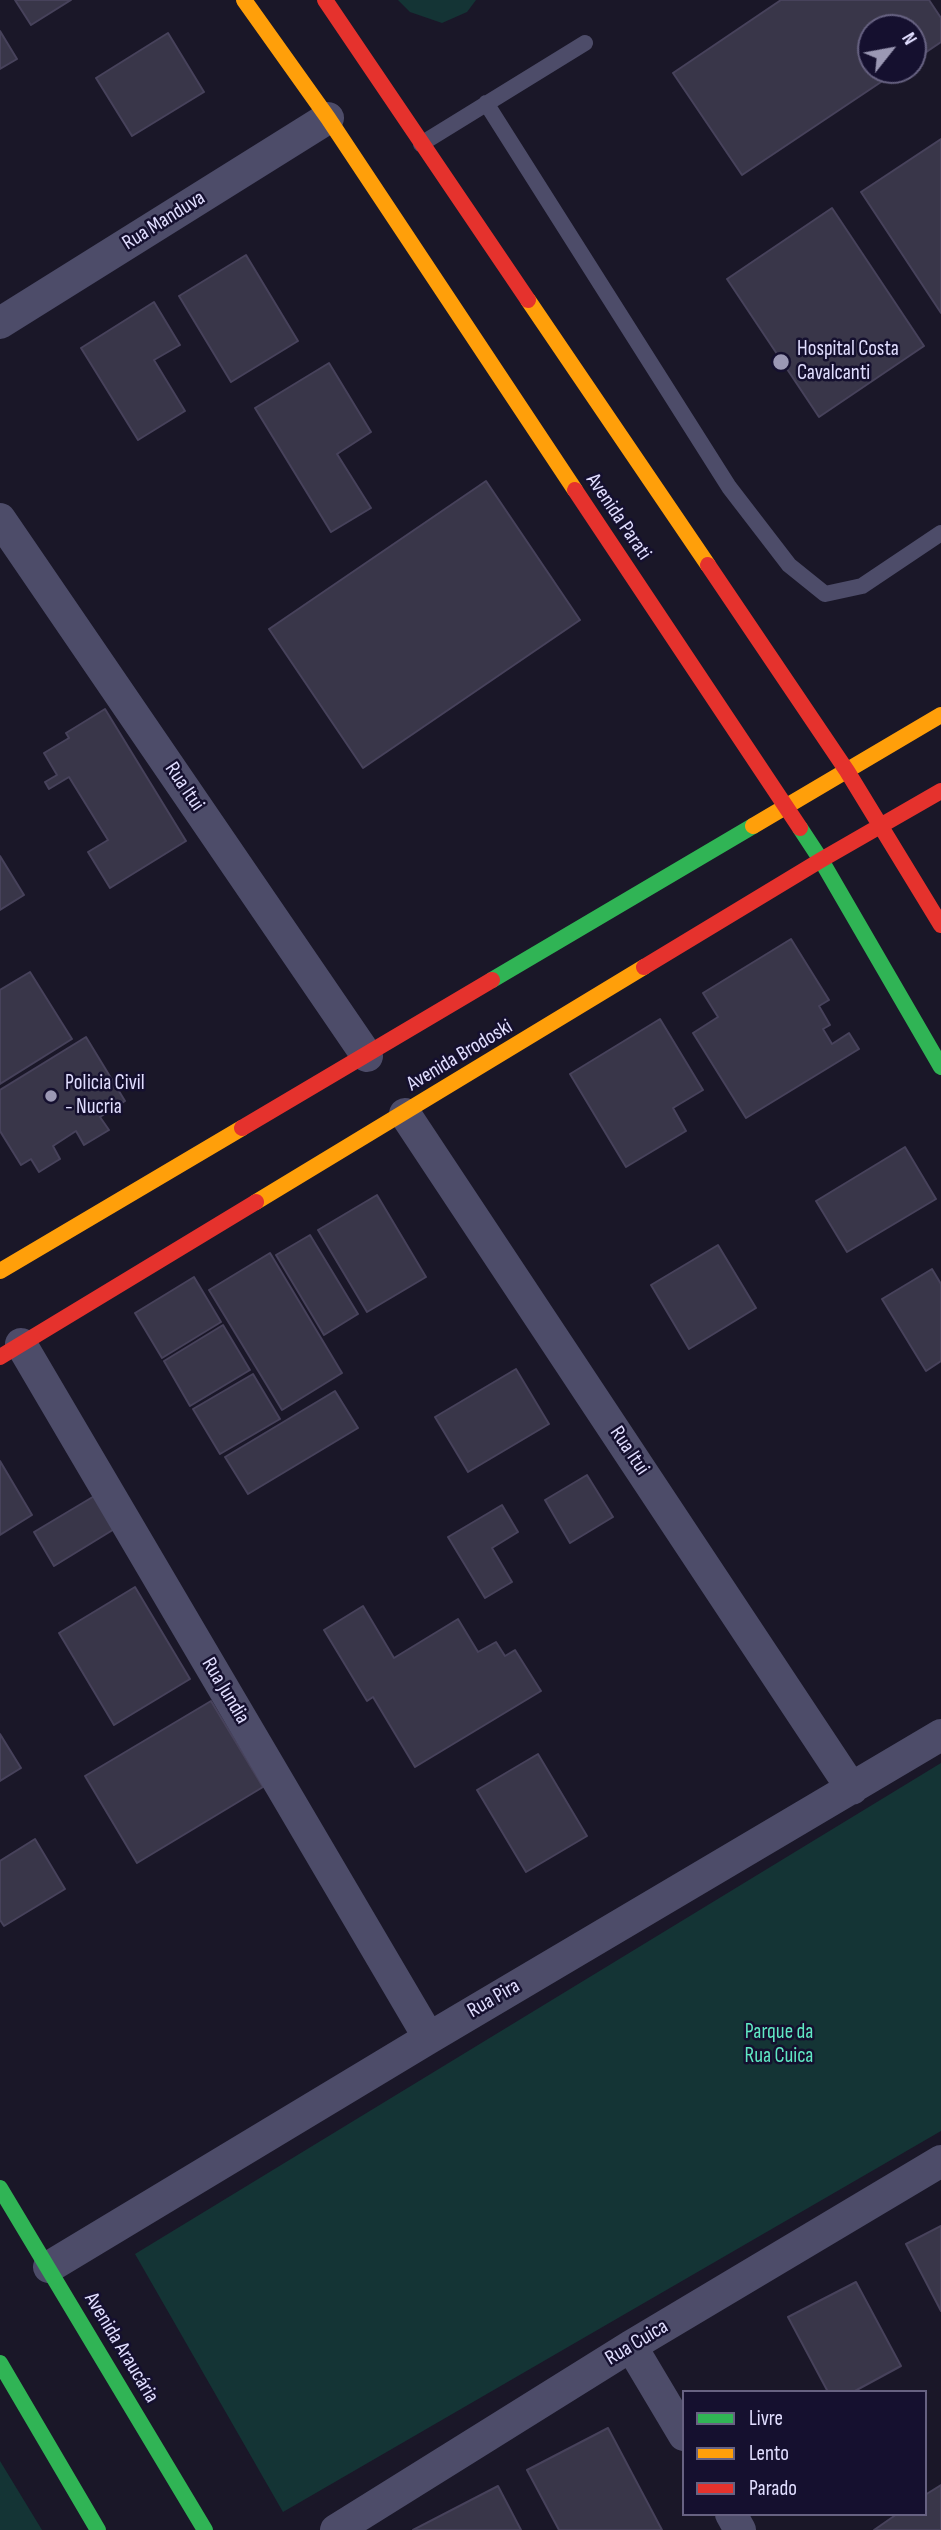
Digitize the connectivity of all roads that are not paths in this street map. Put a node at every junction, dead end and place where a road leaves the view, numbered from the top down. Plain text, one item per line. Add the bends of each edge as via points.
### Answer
1 (244, 0) edge
2 (325, 0) edge
3 (585, 43) dead end
4 (486, 103) junction
5 (328, 118) junction
6 (421, 144) junction
7 (0, 323) edge
8 (0, 519) edge
9 (941, 533) edge
10 (941, 715) edge
11 (846, 771) junction
12 (941, 791) edge
13 (785, 806) junction
14 (882, 825) junction
15 (821, 860) junction
16 (941, 925) edge
17 (367, 1056) junction
18 (941, 1066) edge
19 (405, 1114) junction
20 (0, 1271) edge
21 (10, 1351) edge
22 (941, 1735) edge
23 (852, 1789) junction
24 (429, 2038) junction
25 (941, 2161) edge
26 (0, 2188) edge
27 (49, 2267) junction
28 (631, 2346) junction
29 (0, 2363) edge
30 (682, 2432) edge
31 (98, 2530) edge
32 (205, 2530) edge
33 (336, 2530) edge

1 - 5 street, Avenida Parati
2 - 6 street
3 - 4 lane
4 - 6 lane
4 - 9 lane via 729,488 789,565 825,594 862,586
5 - 7 street, Rua Manduva
5 - 13 street, Avenida Parati
6 - 11 street
8 - 17 street, Rua Itui
10 - 11 street
11 - 13 street
11 - 14 street
12 - 14 street, Avenida Brodoski
13 - 15 street, Avenida Parati
13 - 17 street
14 - 15 street, Avenida Brodoski
14 - 16 street
15 - 18 street, Avenida Parati
15 - 19 street, Avenida Brodoski
17 - 20 street
19 - 21 street, Avenida Brodoski
19 - 23 street, Rua Itui
21 - 24 street, Rua Jundia
22 - 23 street, Rua Pira
23 - 24 street, Rua Pira
24 - 27 street, Rua Pira
25 - 28 street, Rua Cuica
26 - 27 street, Avenida Araucária
27 - 32 street, Avenida Araucária
28 - 30 street
28 - 33 street, Rua Cuica
29 - 31 street

